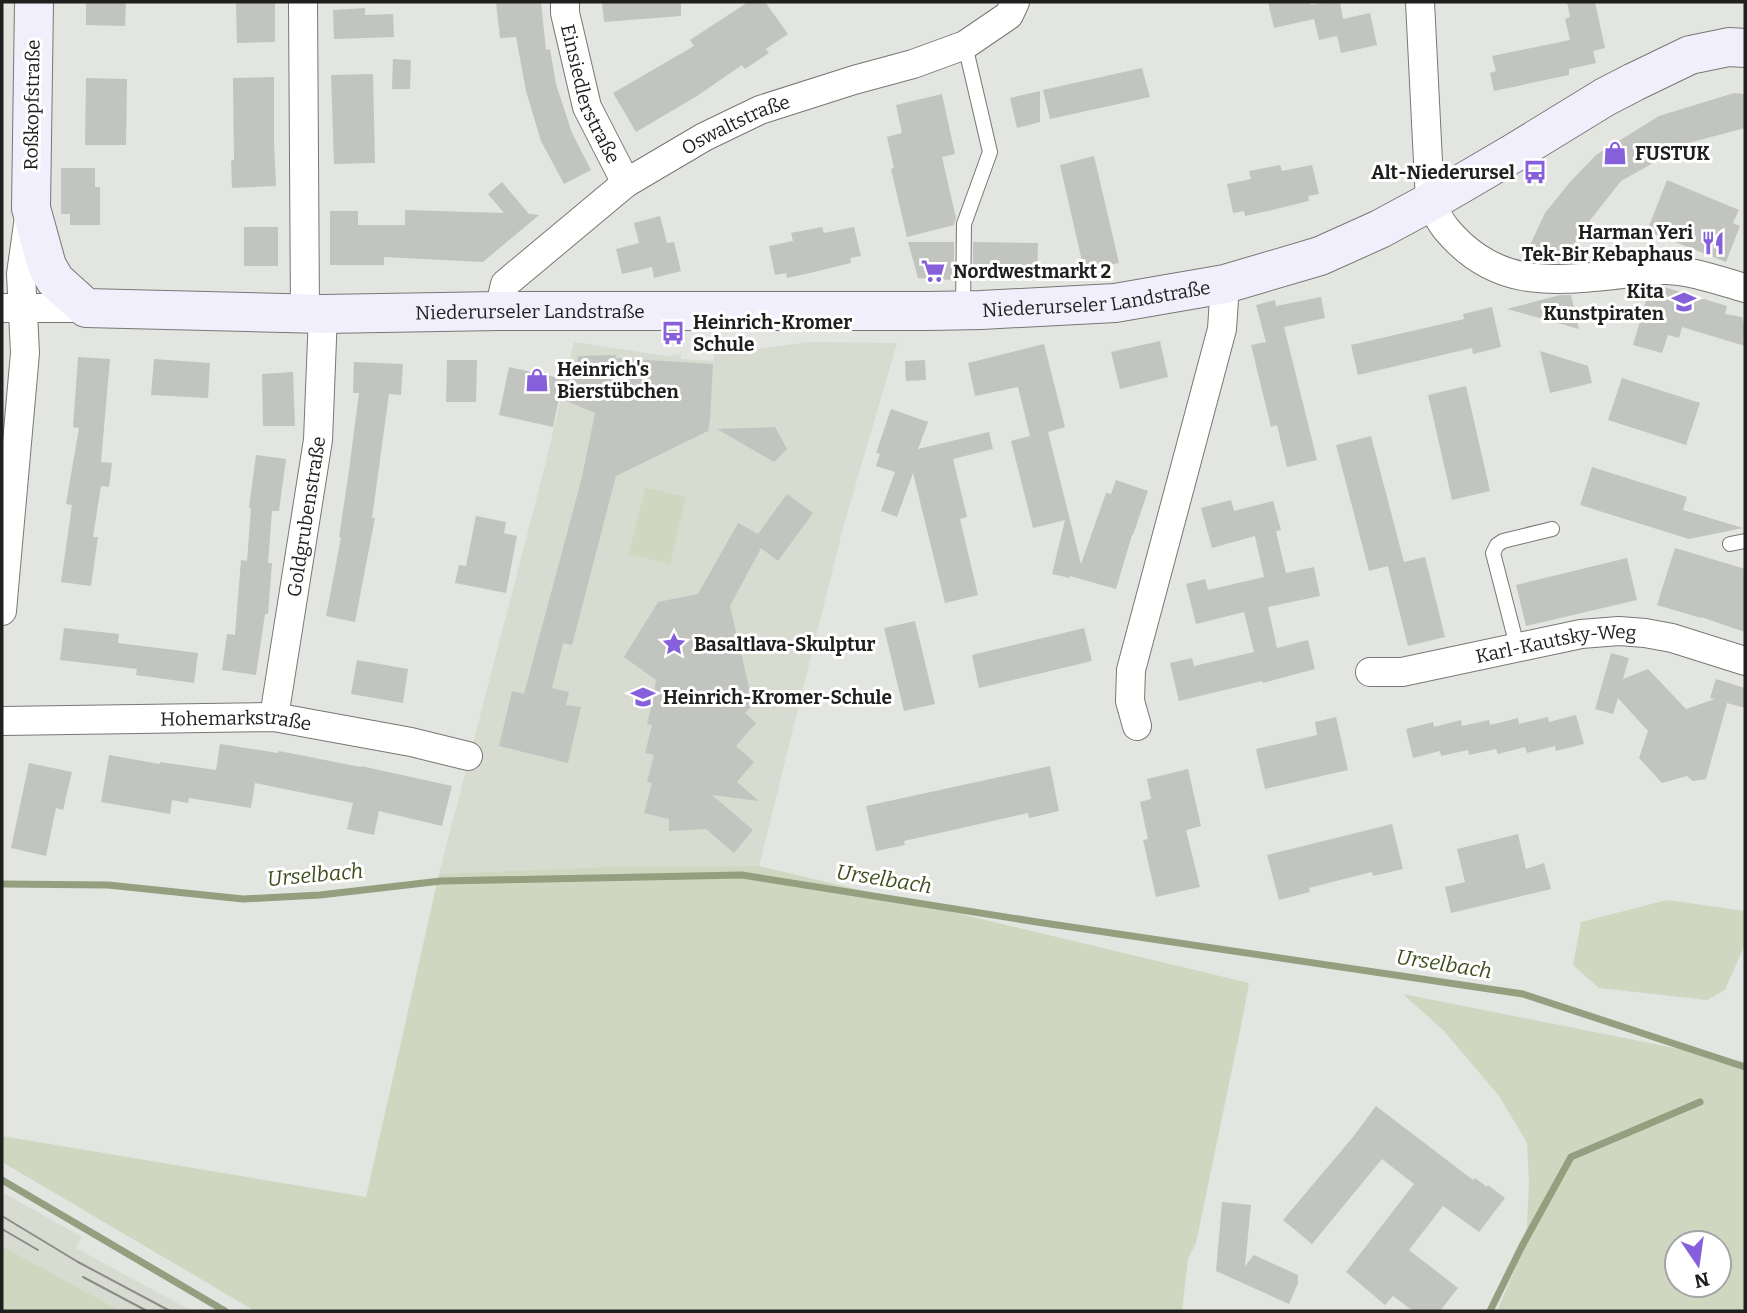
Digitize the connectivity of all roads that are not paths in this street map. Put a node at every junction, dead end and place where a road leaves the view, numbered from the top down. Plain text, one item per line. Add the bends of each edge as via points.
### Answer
1 (34, 2) edge
2 (303, 2) edge
3 (565, 2) edge
4 (1014, 2) edge
5 (1420, 2) edge
6 (965, 45) junction
7 (1745, 48) edge
8 (626, 183) junction
9 (1430, 202) junction
10 (30, 208) junction
11 (1225, 284) junction
12 (1745, 288) edge
13 (12, 308) edge
14 (86, 308) junction
15 (963, 310) junction
16 (499, 311) junction
17 (314, 314) junction
18 (1552, 529) dead end
19 (1745, 541) edge
20 (1730, 544) dead end
21 (2, 611) edge
22 (1517, 646) junction
23 (1744, 662) edge
24 (1370, 672) dead end
25 (274, 717) junction
26 (2, 721) edge
27 (1138, 726) dead end
28 (468, 756) dead end

1 - 10 main road, Roßkopfstraße
2 - 17 street, Goldgrubenstraße
3 - 8 street, Einsiedlerstraße via 587,107
4 - 6 street, Oswaltstraße via 1009,15
5 - 9 street
6 - 8 street, Oswaltstraße via 760,110
6 - 15 lane via 990,152 964,224
7 - 9 main road, Niederurseler Landstraße via 1690,55 1634,82
8 - 16 street, Oswaltstraße via 505,284
9 - 11 main road, Niederurseler Landstraße via 1320,257
9 - 12 street via 1446,229 1472,254 1507,272 1570,279 1666,270
10 - 13 street, Roßkopfstraße
10 - 14 main road, Roßkopfstraße via 55,281
11 - 15 main road, Niederurseler Landstraße via 1115,303
11 - 27 street, Niederurseler Landstraße via 1222,329 1131,670 1130,701
13 - 14 street, Niederurseler Landstraße
13 - 21 street, Roßkopfstraße via 25,353
14 - 17 main road, Niederurseler Landstraße
15 - 16 main road, Niederurseler Landstraße
16 - 17 main road, Niederurseler Landstraße
17 - 25 street, Goldgrubenstraße via 318,440
18 - 22 lane via 1503,541 1493,553
19 - 20 lane
22 - 23 street, Karl-Kautsky-Weg via 1619,631 1672,638
22 - 24 street, Karl-Kautsky-Weg via 1402,672
25 - 26 street, Hohemarkstraße
25 - 28 street, Hohemarkstraße

